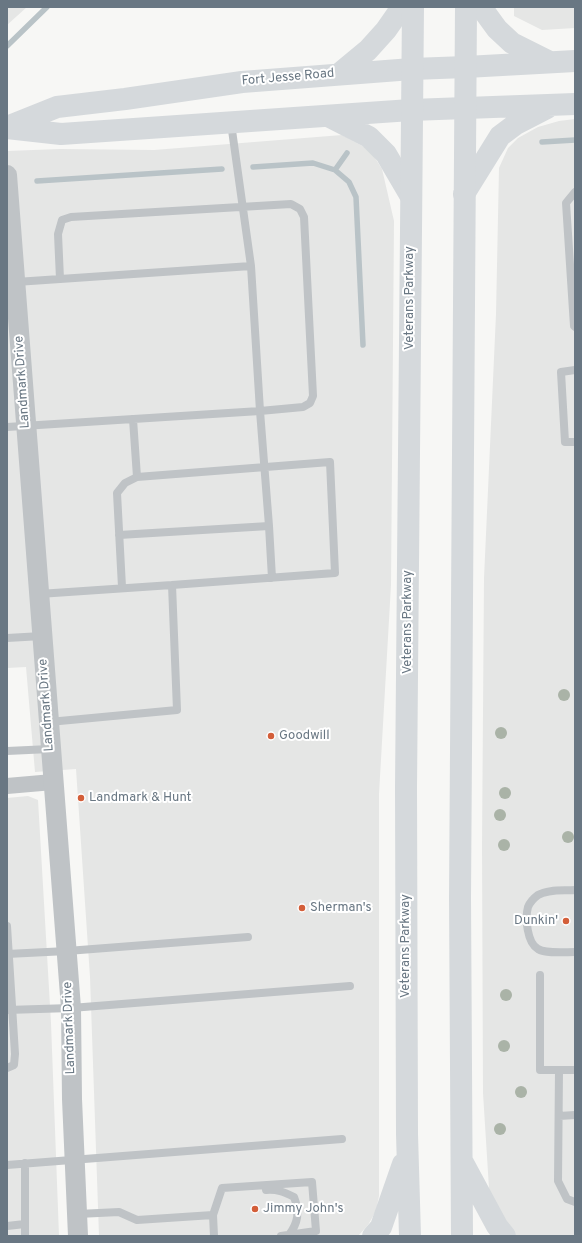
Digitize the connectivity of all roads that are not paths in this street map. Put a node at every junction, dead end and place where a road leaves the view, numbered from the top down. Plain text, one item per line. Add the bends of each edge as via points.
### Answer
1 (402, 7) edge
2 (413, 7) edge
3 (466, 7) edge
4 (481, 7) edge
5 (575, 61) edge
6 (551, 62) junction
7 (466, 67) junction
8 (412, 69) junction
9 (339, 74) junction
10 (575, 104) edge
11 (552, 106) junction
12 (466, 108) junction
13 (411, 110) junction
14 (328, 116) junction
15 (231, 122) junction
16 (7, 128) edge
17 (7, 175) edge
18 (575, 192) edge
19 (464, 194) junction
20 (410, 195) junction
21 (243, 207) junction
22 (10, 261) edge
23 (251, 266) junction
24 (60, 279) junction
25 (15, 282) junction
26 (575, 327) edge
27 (575, 370) edge
28 (260, 411) junction
29 (133, 419) junction
30 (16, 427) edge
31 (575, 442) edge
32 (264, 468) junction
33 (137, 477) junction
34 (269, 526) junction
35 (119, 535) junction
36 (272, 578) junction
37 (172, 585) junction
38 (122, 587) junction
39 (39, 594) junction
40 (42, 636) junction
41 (7, 638) edge
42 (48, 722) junction
43 (50, 749) junction
44 (7, 752) edge
45 (53, 782) junction
46 (7, 786) edge
47 (575, 890) edge
48 (7, 926) edge
49 (248, 938) dead end
50 (66, 951) junction
51 (575, 952) edge
52 (8, 954) edge
53 (540, 975) dead end
54 (350, 986) dead end
55 (70, 1008) junction
56 (10, 1009) edge
57 (7, 1068) edge
58 (558, 1070) junction
59 (575, 1070) edge
60 (559, 1116) junction
61 (575, 1116) edge
62 (342, 1139) dead end
63 (407, 1151) junction
64 (461, 1158) junction
65 (75, 1159) junction
66 (25, 1163) junction
67 (7, 1165) edge
68 (220, 1194) junction
69 (575, 1202) edge
70 (78, 1214) junction
71 (213, 1215) junction
72 (25, 1224) junction
73 (7, 1226) edge
74 (25, 1236) edge
75 (78, 1236) edge
76 (214, 1236) edge
77 (285, 1236) edge
78 (373, 1236) edge
79 (410, 1236) edge
80 (462, 1236) edge
81 (505, 1236) edge

1 - 9 main road via 368,50
2 - 8 main road, Veterans Parkway
3 - 7 main road
4 - 6 main road via 496,29 512,43
5 - 6 main road, Fort Jesse Road
6 - 7 main road, Fort Jesse Road
7 - 8 main road, Fort Jesse Road
7 - 12 main road
8 - 9 main road, Fort Jesse Road
8 - 13 main road, Veterans Parkway
9 - 16 main road, Fort Jesse Road via 242,82 57,107
10 - 11 main road, Fort Jesse Road
11 - 12 main road, Fort Jesse Road
11 - 19 main road via 516,124 500,136
12 - 13 main road, Fort Jesse Road
12 - 19 main road
13 - 14 main road, Fort Jesse Road
13 - 20 main road, Veterans Parkway
14 - 15 main road, Fort Jesse Road
14 - 20 main road via 369,137 386,154
15 - 16 main road, Fort Jesse Road via 61,134
15 - 21 lane
17 - 22 street, Landmark Drive
18 - 26 lane via 566,203
19 - 64 main road
20 - 63 main road, Veterans Parkway via 406,787
21 - 23 lane
21 - 24 lane via 103,214 62,220 58,234
21 - 28 lane via 290,204 300,209 304,217 313,396 310,403 303,407
22 - 25 street, Landmark Drive
23 - 24 lane
23 - 28 lane
24 - 25 lane
25 - 30 street, Landmark Drive
27 - 31 lane via 561,372 565,442
28 - 29 lane
28 - 32 lane
29 - 30 lane
29 - 33 lane
30 - 39 street, Landmark Drive
32 - 33 lane
32 - 34 lane
32 - 36 lane via 330,462 335,573
33 - 35 lane via 116,493
34 - 35 lane
34 - 36 lane
35 - 38 lane
36 - 37 lane
37 - 38 lane
37 - 42 lane via 177,710
38 - 39 lane
39 - 40 street, Landmark Drive
40 - 41 lane
40 - 42 street, Landmark Drive
42 - 43 street, Landmark Drive
43 - 44 lane
43 - 45 street, Landmark Drive
45 - 46 street
45 - 50 street, Landmark Drive
47 - 51 lane via 543,892 534,898 528,913 528,937 534,947 544,951
48 - 52 lane
49 - 50 lane
50 - 52 lane
50 - 55 street, Landmark Drive
52 - 56 lane
53 - 58 lane via 540,1070
54 - 55 lane
55 - 56 lane
55 - 65 street, Landmark Drive
56 - 57 lane via 15,1054 14,1065
58 - 59 lane
58 - 60 lane
60 - 61 lane
60 - 69 lane via 558,1181 567,1199
62 - 65 lane
63 - 78 main road via 381,1227
63 - 79 main road, Veterans Parkway
64 - 80 main road
64 - 81 main road via 497,1226
65 - 66 lane
65 - 70 street, Landmark Drive
66 - 67 lane
66 - 72 lane
68 - 71 lane
68 - 77 lane via 275,1189 294,1197 298,1206 295,1226
68 - 77 lane via 222,1188 312,1182 316,1231
70 - 71 lane via 119,1212 137,1220
70 - 75 street, Landmark Drive
71 - 76 lane
72 - 73 lane
72 - 74 lane

